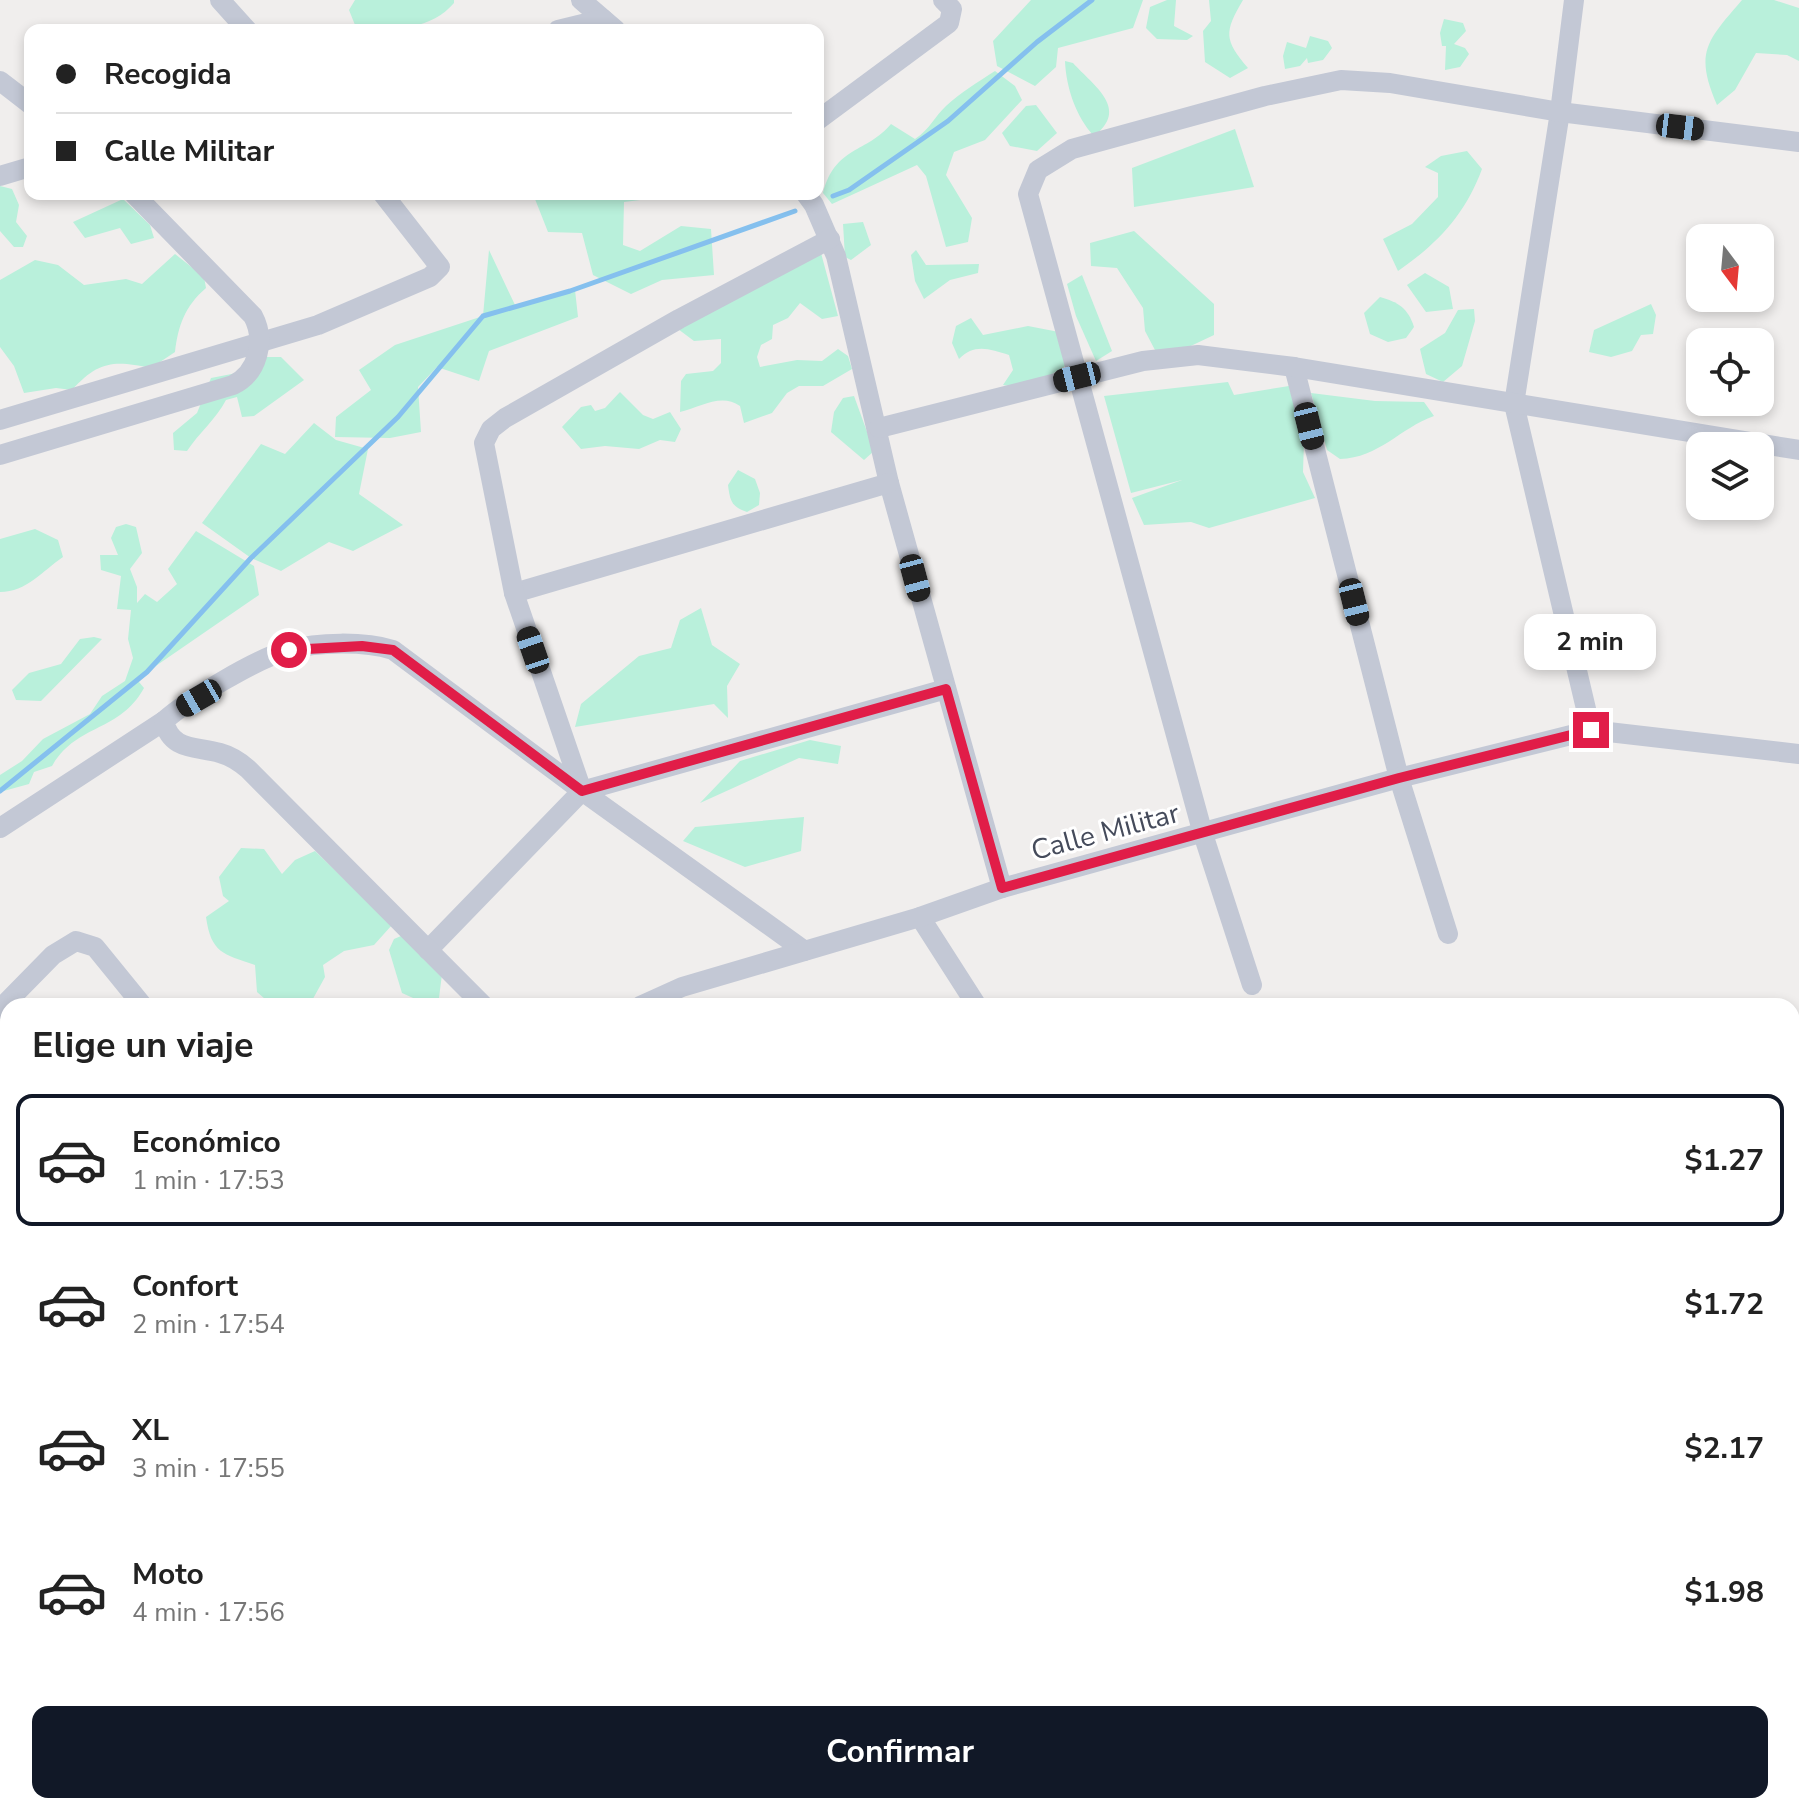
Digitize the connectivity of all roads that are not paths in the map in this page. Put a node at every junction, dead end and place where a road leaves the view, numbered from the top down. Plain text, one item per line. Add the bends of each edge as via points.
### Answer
1 (220, 0) edge
2 (943, 0) edge
3 (1574, 0) edge
4 (585, 1) edge
5 (242, 24) edge
6 (609, 24) edge
7 (0, 81) edge
8 (24, 99) edge
9 (1560, 112) junction
10 (824, 116) edge
11 (1799, 142) edge
12 (24, 169) edge
13 (0, 176) edge
14 (140, 200) edge
15 (388, 200) edge
16 (809, 200) edge
17 (830, 239) junction
18 (261, 340) junction
19 (1294, 367) junction
20 (1077, 377) junction
21 (1514, 404) junction
22 (0, 420) edge
23 (879, 428) junction
24 (1799, 450) edge
25 (0, 455) edge
26 (889, 483) junction
27 (514, 593) junction
28 (946, 689) junction
29 (164, 721) junction
30 (1591, 730) junction
31 (1799, 754) edge
32 (1399, 778) junction
33 (582, 791) junction
34 (0, 828) edge
35 (1203, 834) junction
36 (1002, 888) junction
37 (920, 917) junction
38 (1448, 934) dead end
39 (428, 950) junction
40 (805, 951) junction
41 (1252, 985) dead end
42 (11, 998) edge
43 (136, 998) edge
44 (476, 998) edge
45 (658, 998) edge
46 (972, 998) edge

1 - 5 street
2 - 10 street via 952,9 949,23
3 - 9 street
4 - 6 street
7 - 8 street
9 - 11 street
9 - 20 street via 1390,83 1341,80 1072,149 1038,170 1028,194
9 - 21 street
12 - 13 street
14 - 18 street via 253,316
15 - 18 street via 440,267 430,277 318,325
16 - 17 street
17 - 23 street
17 - 27 street via 679,319 491,429 484,443
18 - 22 street
18 - 25 street via 249,373 233,385
19 - 20 street via 1169,356
19 - 21 street
19 - 32 street
20 - 23 street
20 - 35 street
21 - 24 street
21 - 30 street
23 - 26 street
26 - 27 street
26 - 28 street
27 - 33 street
28 - 33 street
28 - 36 street
29 - 33 street via 289,650 379,646 393,650
29 - 34 street
29 - 39 street via 174,742 223,753 248,769
30 - 31 street
30 - 32 street, Calle Militar
32 - 35 street, Calle Militar
32 - 38 street
33 - 39 street
33 - 40 street
35 - 36 street, Calle Militar
35 - 41 street
36 - 37 street, Calle Militar
37 - 40 street, Calle Militar
37 - 46 street
39 - 44 street
40 - 45 street, Calle Militar
42 - 43 street via 53,955 76,941 95,947

